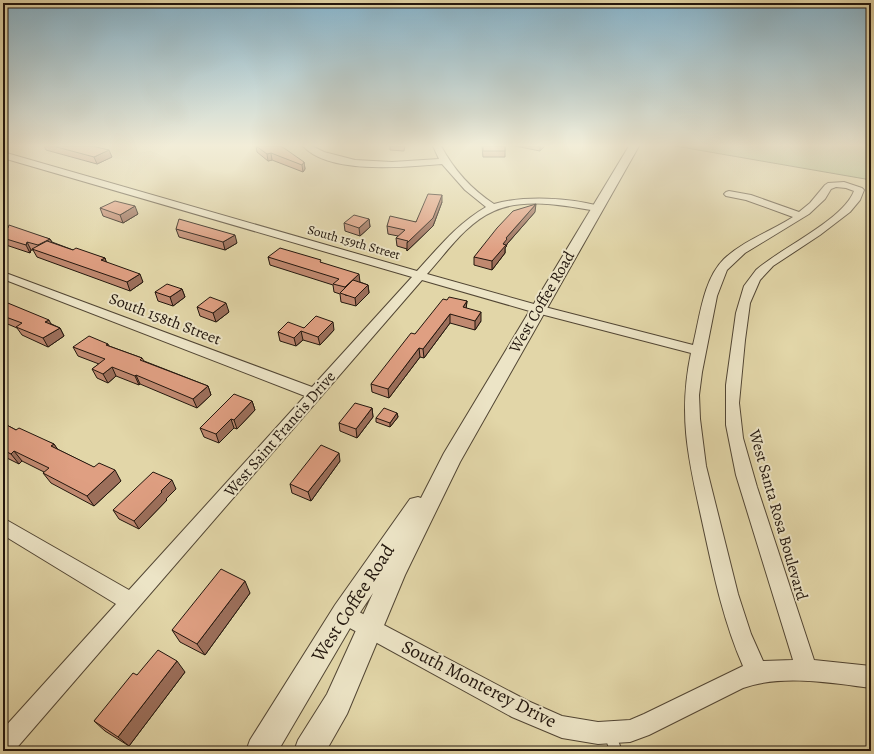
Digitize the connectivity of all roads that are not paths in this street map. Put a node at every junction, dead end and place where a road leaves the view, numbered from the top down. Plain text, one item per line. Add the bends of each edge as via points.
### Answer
1 (94, 181) edge
2 (462, 181) edge
3 (613, 181) edge
4 (729, 194) dead end
5 (493, 208) junction
6 (597, 208) junction
7 (800, 216) junction
8 (3, 275) edge
9 (420, 275) junction
10 (537, 309) junction
11 (698, 351) junction
12 (315, 394) junction
13 (451, 459) junction
14 (3, 526) edge
15 (131, 602) junction
16 (344, 614) junction
17 (371, 628) junction
18 (808, 670) junction
19 (757, 672) junction
20 (871, 677) edge
21 (613, 742) edge
22 (3, 746) edge
23 (261, 751) edge
24 (309, 751) edge

1 - 9 street, South 159th Street
2 - 5 street
3 - 6 street, West Coffee Road
4 - 7 street via 748,197
5 - 6 street, West Saint Francis Drive via 516,203 542,202
5 - 9 street, West Saint Francis Drive via 465,227
6 - 10 street, West Coffee Road
7 - 11 street, West Santa Rosa Boulevard via 746,248 730,259 722,269 714,289
7 - 18 street, West Santa Rosa Boulevard via 818,202 831,185 837,184 859,190 856,200 836,219 772,261 754,279 739,332 732,412 743,470 771,563
8 - 12 street, South 158th Street
9 - 10 street, South 159th Street
9 - 12 street, West Saint Francis Drive
10 - 11 street, South 159th Street
10 - 13 street, West Coffee Road
11 - 19 street, West Santa Rosa Boulevard via 693,382 694,448 718,552 748,655
12 - 15 street, West Saint Francis Drive
13 - 16 street, West Coffee Road
13 - 17 street, West Coffee Road via 395,571
14 - 15 street
15 - 22 street, West Saint Francis Drive
16 - 17 street, South Monterey Drive
16 - 23 street, West Coffee Road
17 - 21 street, South Monterey Drive via 520,709 562,727 598,733
17 - 24 street, West Coffee Road via 337,704
18 - 19 street, South Monterey Drive
18 - 20 street, South Monterey Drive
19 - 21 street, South Monterey Drive via 649,724 630,730

